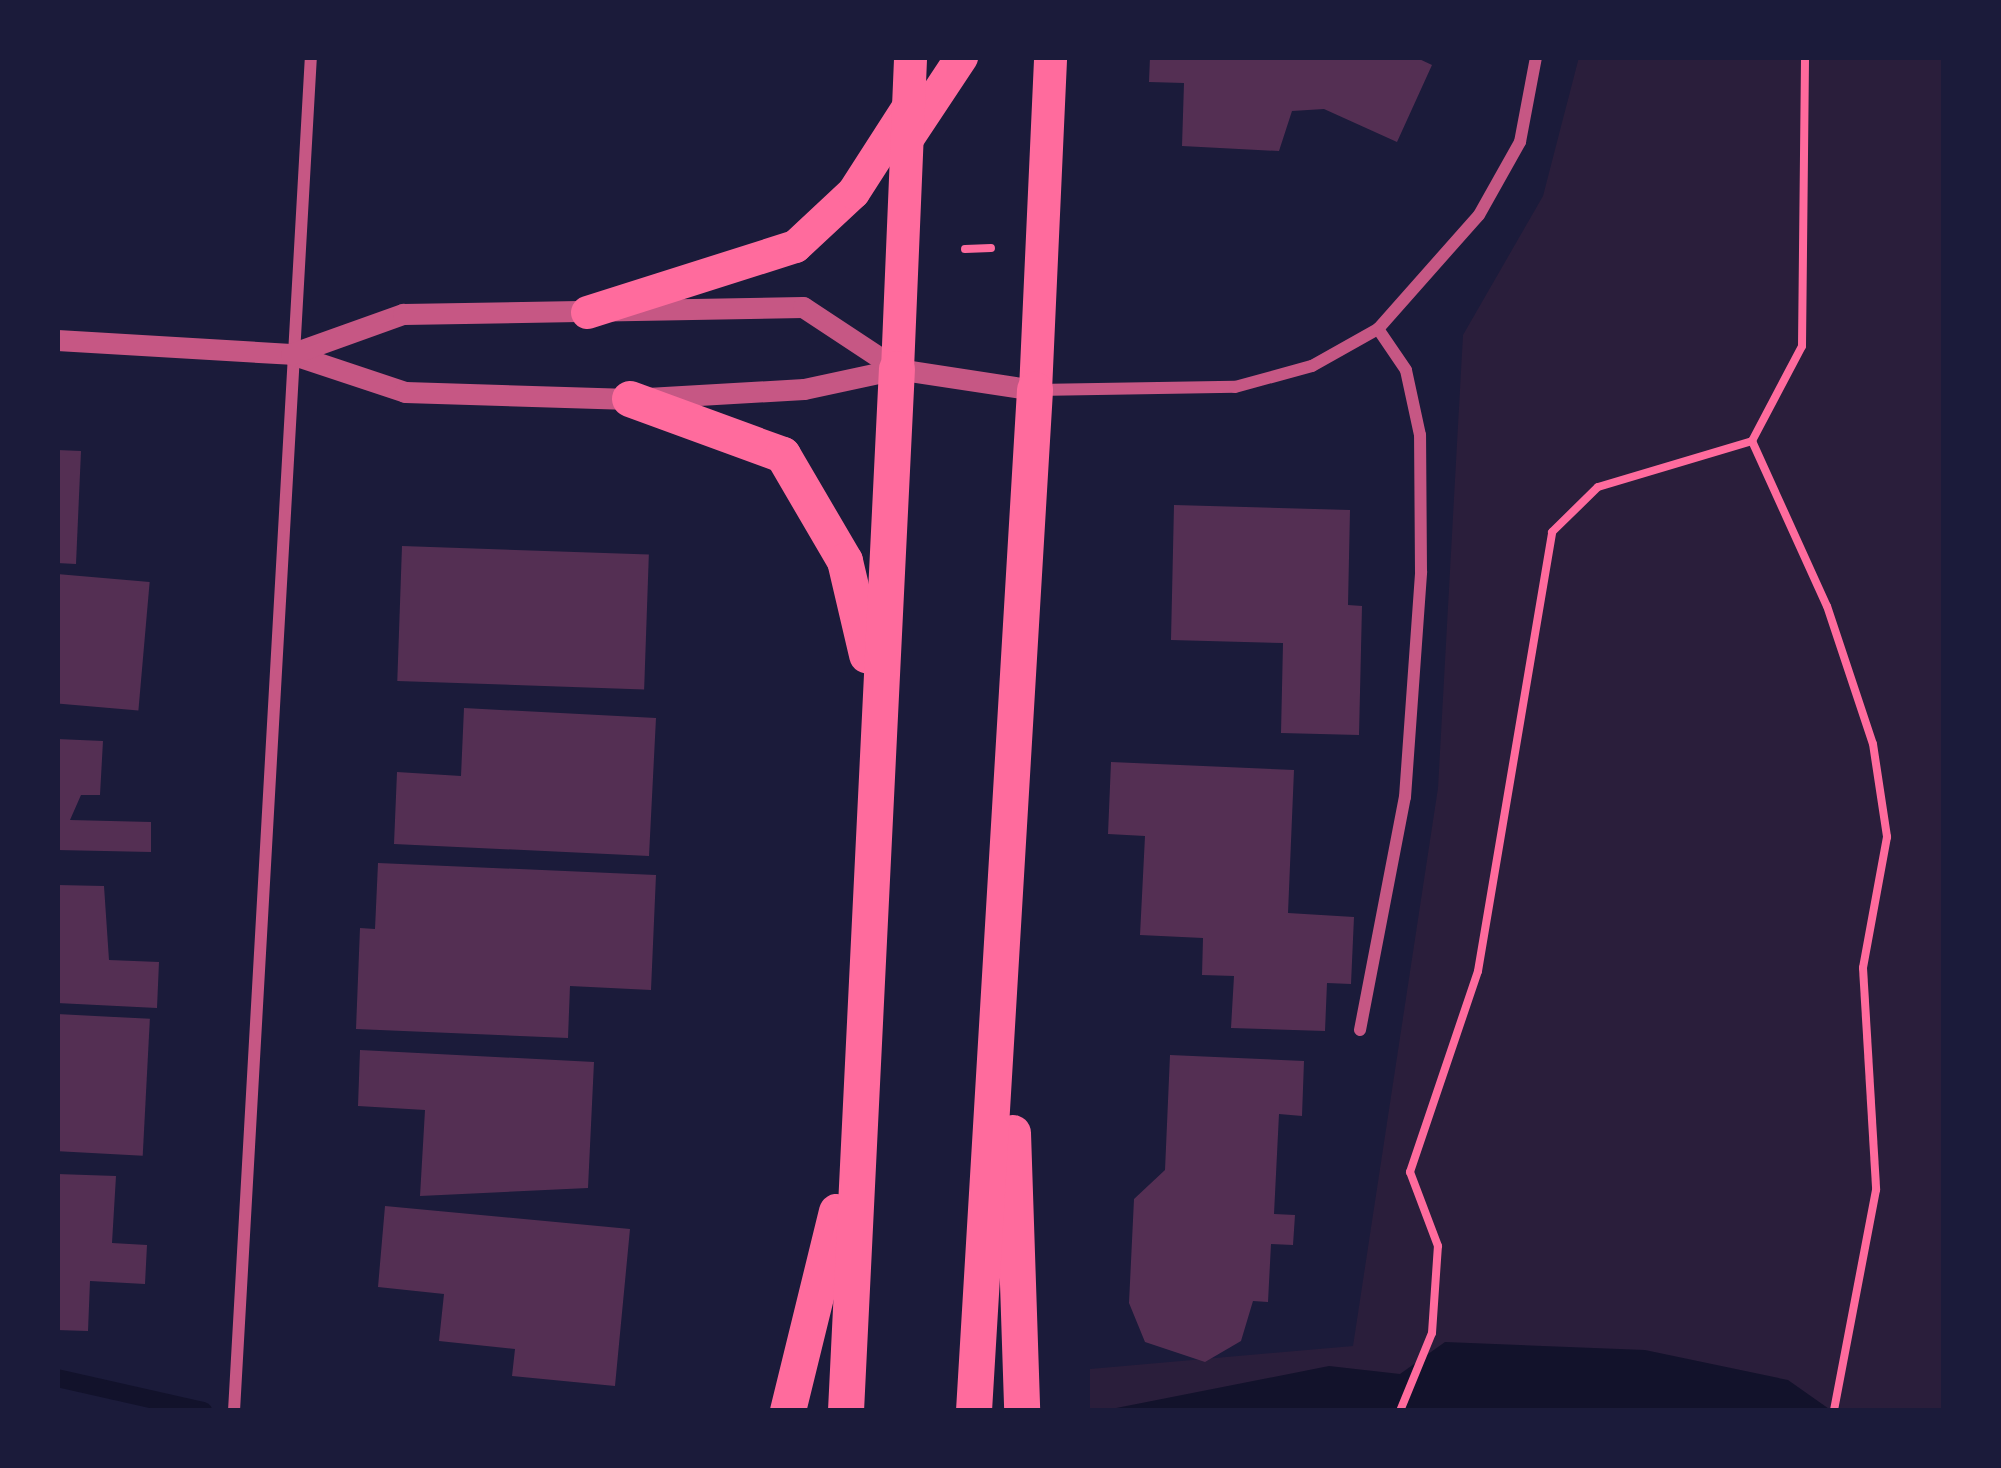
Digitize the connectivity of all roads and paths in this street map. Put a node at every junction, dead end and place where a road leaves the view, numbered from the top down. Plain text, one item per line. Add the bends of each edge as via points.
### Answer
1 (311, 57) edge
2 (910, 57) edge
3 (961, 57) edge
4 (1050, 57) edge
5 (1536, 57) edge
6 (1805, 57) edge
7 (906, 124) junction
8 (992, 248) dead end
9 (965, 249) dead end
10 (587, 312) junction
11 (1378, 329) junction
12 (57, 340) edge
13 (291, 354) junction
14 (897, 369) junction
15 (1035, 390) junction
16 (630, 399) junction
17 (1752, 441) junction
18 (878, 723) junction
19 (1006, 915) junction
20 (1360, 1030) dead end
21 (857, 1133) junction
22 (1835, 1407) edge
23 (234, 1411) edge
24 (788, 1411) edge
25 (846, 1411) edge
26 (974, 1411) edge
27 (1022, 1411) edge
28 (1400, 1411) edge

1 - 13 street
2 - 7 highway
3 - 7 highway
4 - 15 highway
5 - 11 street via 1520,142 1489,197
6 - 17 path via 1802,346
7 - 10 highway via 853,192 795,246
7 - 14 highway
8 - 9 path
10 - 13 street via 403,314
10 - 14 street via 803,307
11 - 15 street via 1312,366 1235,387
11 - 20 street via 1406,370 1420,435 1420,572 1405,797
12 - 13 street
13 - 16 street via 405,392
13 - 23 street
14 - 15 street
14 - 16 street via 804,389
14 - 18 highway
15 - 19 highway
16 - 18 highway via 767,448 799,475 845,561
17 - 22 path via 1827,606 1873,744 1887,837 1863,968 1876,1190
17 - 28 path via 1598,487 1552,532 1478,971 1410,1172 1438,1246 1432,1333
18 - 21 highway
19 - 26 highway
19 - 27 highway
21 - 24 highway
21 - 25 highway

